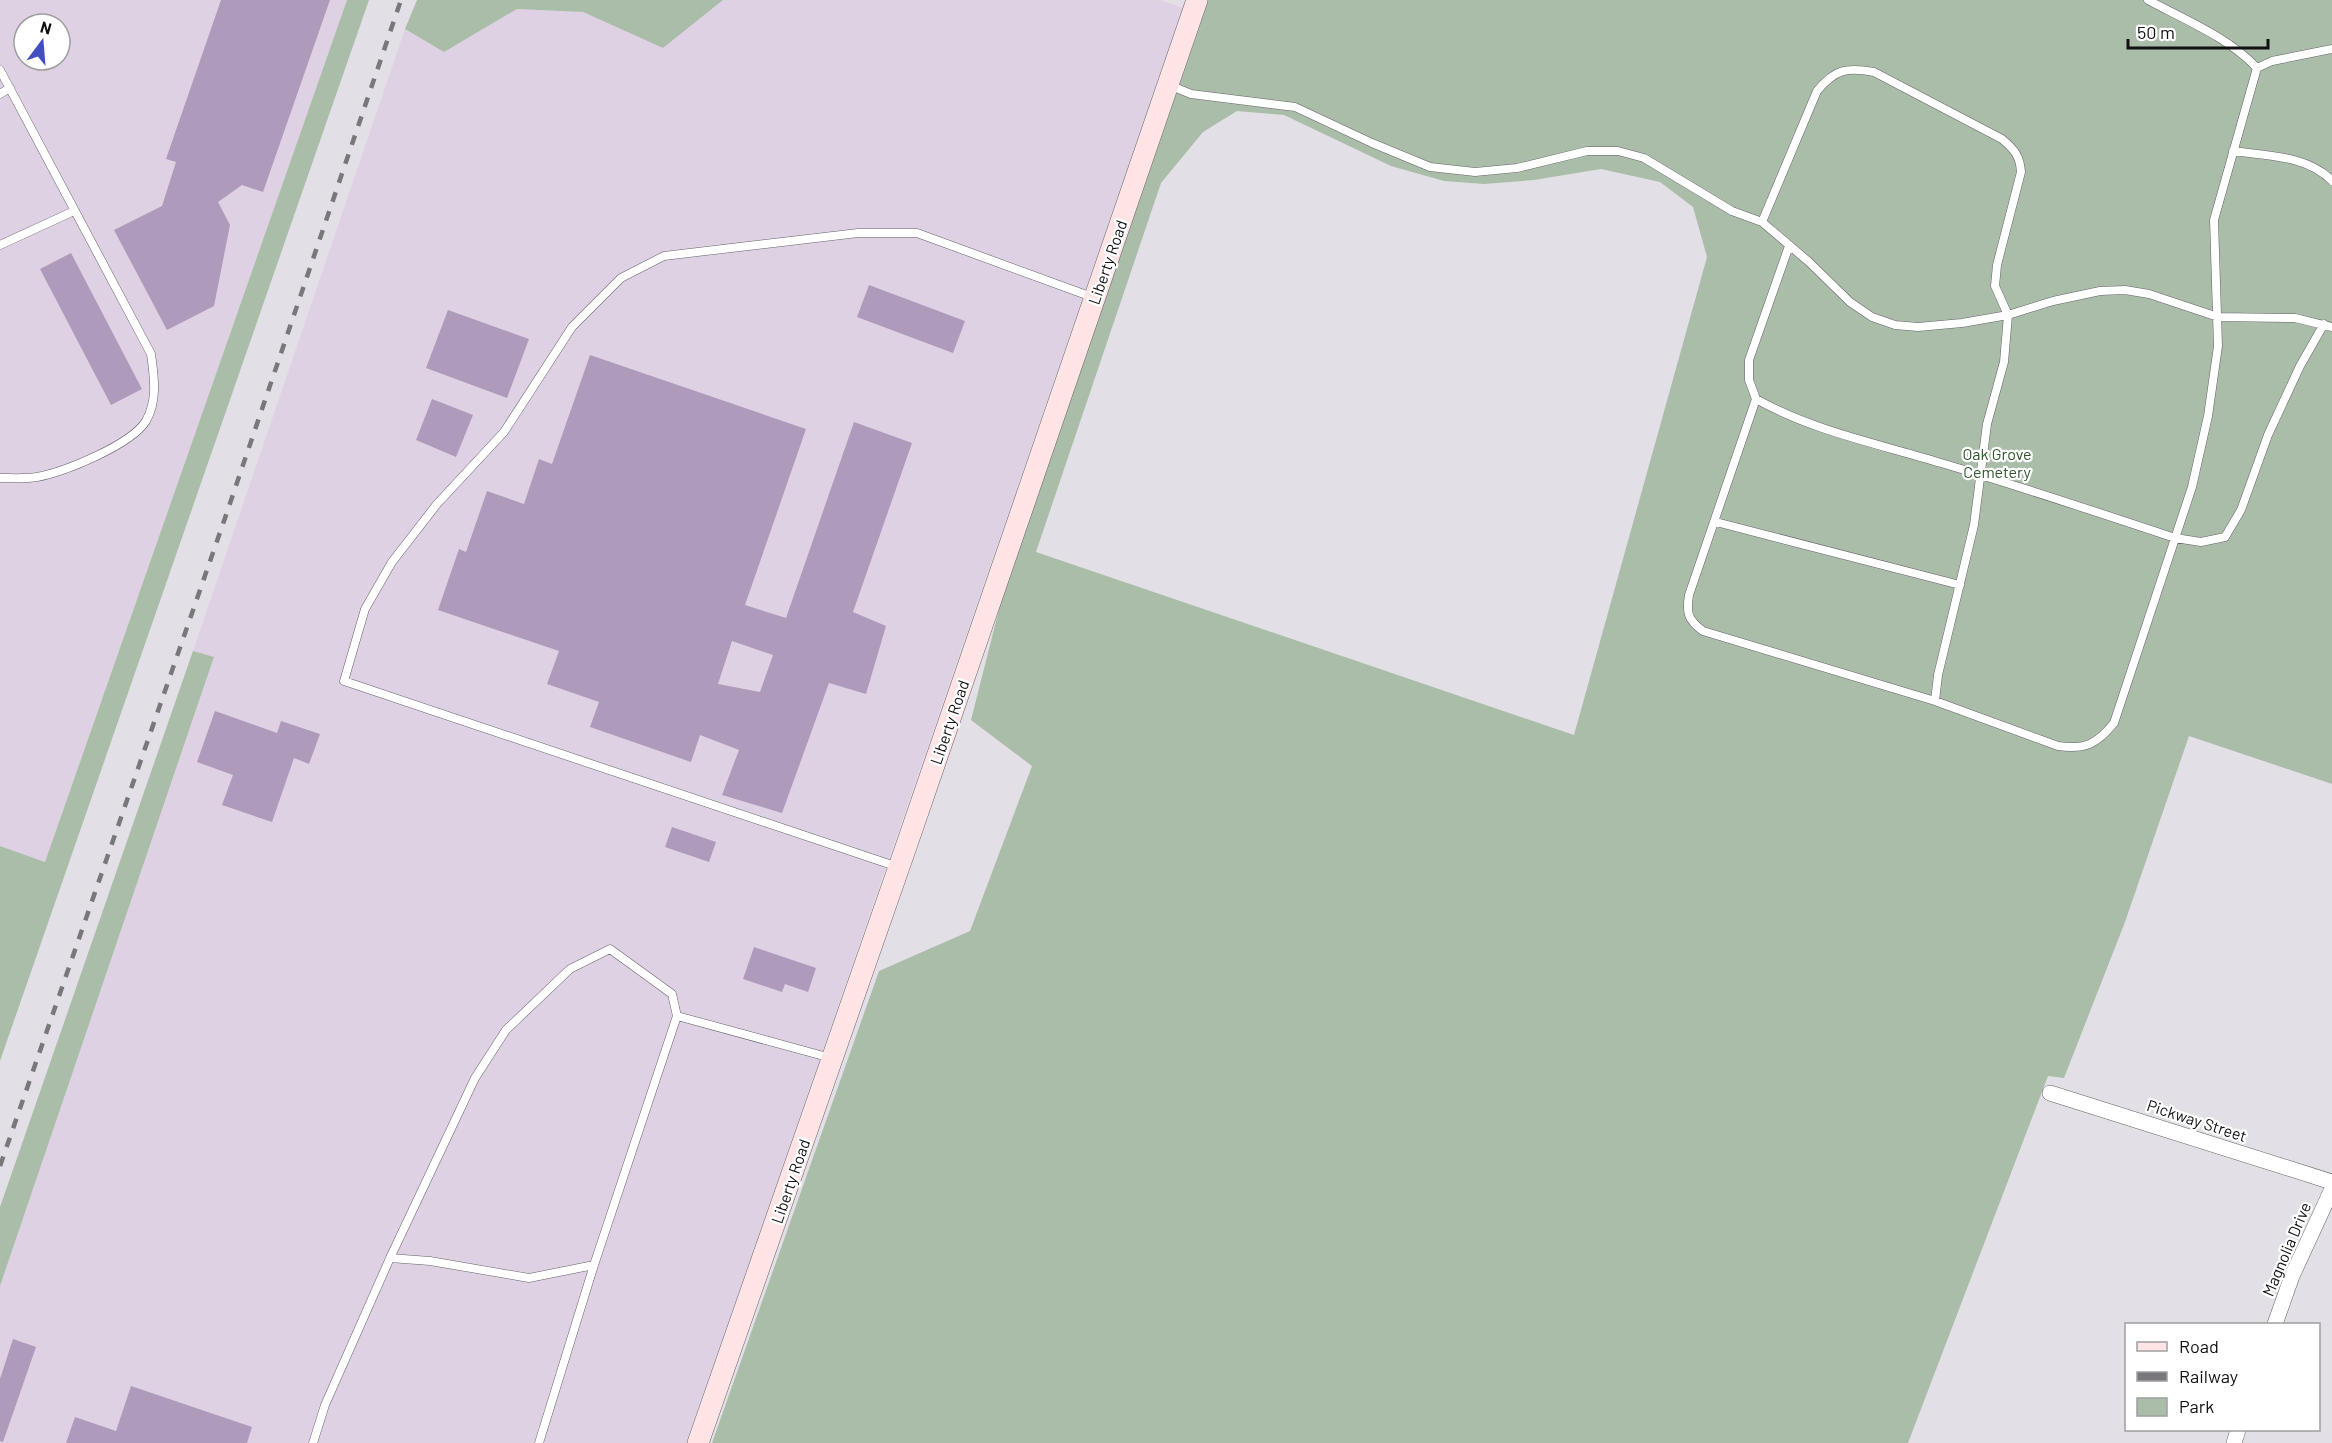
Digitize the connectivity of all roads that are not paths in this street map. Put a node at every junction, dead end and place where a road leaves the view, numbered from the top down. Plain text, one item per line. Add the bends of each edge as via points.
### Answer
1 (1197, 0) edge
2 (2148, 0) edge
3 (2332, 49) edge
4 (2257, 68) junction
5 (0, 70) edge
6 (1168, 85) junction
7 (10, 88) junction
8 (0, 94) edge
9 (2234, 150) junction
10 (2332, 181) edge
11 (74, 211) junction
12 (1762, 222) junction
13 (0, 245) edge
14 (1789, 246) junction
15 (1094, 298) junction
16 (2008, 315) junction
17 (2218, 317) junction
18 (2328, 326) edge
19 (1756, 399) junction
20 (1982, 475) junction
21 (0, 477) edge
22 (1716, 522) junction
23 (2175, 538) junction
24 (1960, 585) junction
25 (1935, 701) junction
26 (899, 867) junction
27 (677, 1016) junction
28 (833, 1059) junction
29 (2050, 1093) dead end
30 (2332, 1182) edge
31 (2332, 1189) edge
32 (390, 1258) junction
33 (594, 1266) junction
34 (2275, 1323) edge
35 (313, 1443) edge
36 (539, 1443) edge
37 (698, 1443) edge

1 - 6 street, Liberty Road
2 - 4 lane via 2227,43
3 - 4 lane via 2272,61
4 - 9 lane
5 - 7 lane
6 - 12 lane via 1191,94 1294,106 1430,167 1475,172 1517,168 1587,151 1618,151 1644,158 1732,211
6 - 15 street, Liberty Road
7 - 8 lane
7 - 11 lane
9 - 10 lane via 2301,162
9 - 17 lane via 2214,220
11 - 13 lane
11 - 21 lane via 151,354 156,388 145,422 117,446 63,471 34,478
12 - 14 lane
12 - 16 lane via 1817,91 1840,71 1874,72 2002,139 2015,151 2022,172 1995,286
14 - 16 lane via 1850,302 1872,317 1895,325 1918,327
14 - 19 lane via 1749,360 1749,380
15 - 26 street, Liberty Road
15 - 26 lane via 916,232 858,233 664,256 621,278 572,327 504,432 437,504 392,562 365,609 344,681
16 - 17 lane via 2065,298 2125,290
16 - 20 lane via 2004,362 1987,424
17 - 18 lane via 2295,318
17 - 23 lane via 2208,417
18 - 23 lane via 2290,386 2241,510 2226,537 2202,542
19 - 20 lane via 1815,426
19 - 22 lane
20 - 23 lane
20 - 24 lane
22 - 24 lane
22 - 25 lane via 1689,595 1687,610 1691,622 1703,631
23 - 25 lane via 2114,723 2102,737 2074,748 2058,746
24 - 25 lane
26 - 28 street, Liberty Road
27 - 28 lane
27 - 32 lane via 672,994 610,949 570,969 506,1030 475,1078
27 - 33 lane
28 - 37 street, Liberty Road
29 - 30 street, Pickway Street
31 - 34 street, Magnolia Drive
32 - 33 lane via 529,1278
32 - 35 lane via 325,1405
33 - 36 lane

